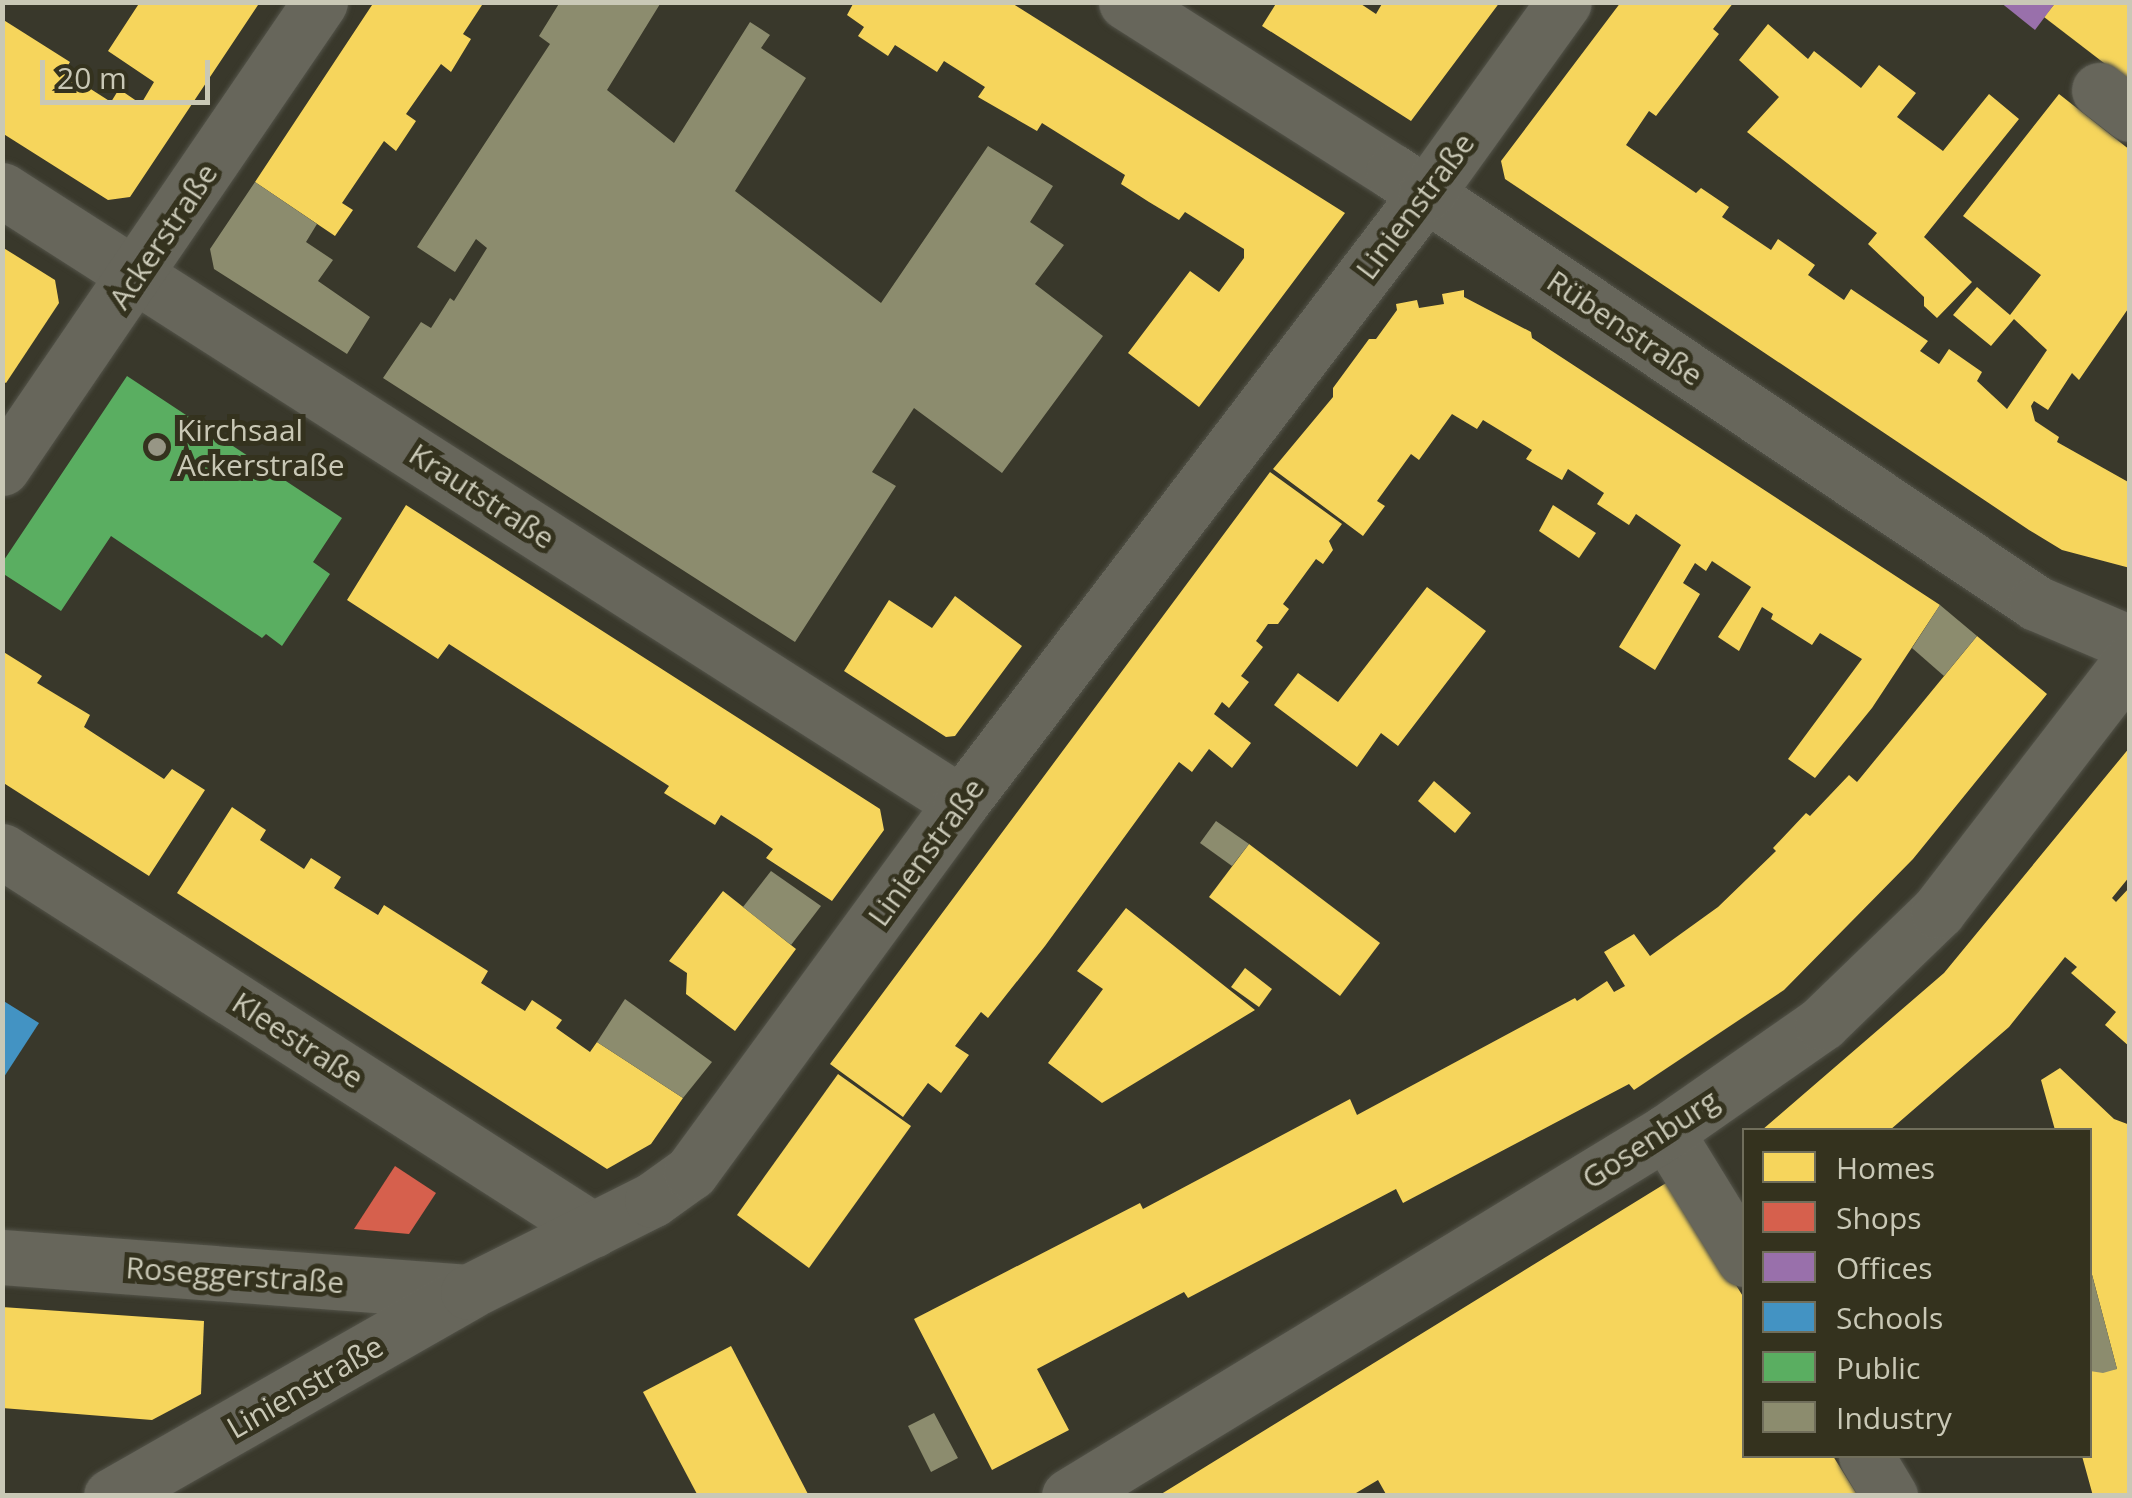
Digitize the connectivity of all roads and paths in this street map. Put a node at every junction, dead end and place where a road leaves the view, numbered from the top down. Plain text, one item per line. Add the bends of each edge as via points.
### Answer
1 (320, 2) edge
2 (1126, 2) edge
3 (1564, 2) edge
4 (2, 190) edge
5 (1426, 194) junction
6 (137, 276) junction
7 (2, 468) edge
8 (2130, 642) edge
9 (2130, 662) edge
10 (962, 803) junction
11 (2, 851) edge
12 (1666, 1132) junction
13 (593, 1230) junction
14 (1742, 1256) edge
15 (2, 1258) edge
16 (468, 1292) junction
17 (1867, 1458) edge
18 (111, 1496) edge
19 (1069, 1496) edge
20 (1890, 1496) edge

1 - 6 street, Ackerstraße
2 - 5 street, Rübenstraße
3 - 5 street, Linienstraße
4 - 6 street, Krautstraße
5 - 8 street, Rübenstraße via 2036,603
5 - 10 street, Linienstraße
6 - 7 street, Ackerstraße
6 - 10 street, Krautstraße
9 - 12 street, Gosenburg via 1938,911 1822,1023
10 - 13 street, Linienstraße via 691,1172
11 - 13 street, Kleestraße
12 - 14 street
12 - 19 street, Gosenburg
13 - 16 street, Linienstraße
15 - 16 street, Roseggerstraße
16 - 18 street, Linienstraße
17 - 20 street

